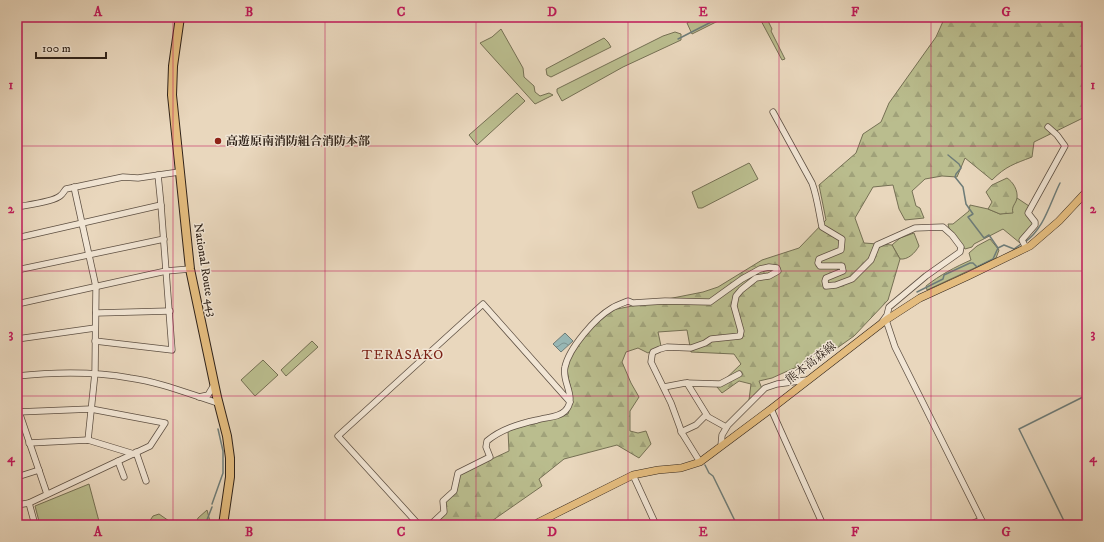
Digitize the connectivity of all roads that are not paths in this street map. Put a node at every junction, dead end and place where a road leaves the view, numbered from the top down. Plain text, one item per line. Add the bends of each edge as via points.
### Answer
1 (180, 17) edge
2 (773, 112) dead end
3 (1048, 127) dead end
4 (179, 172) junction
5 (158, 175) junction
6 (74, 188) junction
7 (1087, 191) edge
8 (161, 205) junction
9 (17, 207) edge
10 (81, 223) junction
11 (17, 238) edge
12 (164, 239) junction
13 (1026, 248) junction
14 (89, 255) junction
15 (17, 261) edge
16 (190, 269) junction
17 (18, 270) edge
18 (166, 271) junction
19 (96, 287) junction
20 (17, 304) edge
21 (170, 311) junction
22 (96, 313) junction
23 (884, 321) junction
24 (96, 328) junction
25 (17, 339) edge
26 (95, 341) junction
27 (95, 373) junction
28 (739, 374) dead end
29 (17, 376) edge
30 (807, 380) junction
31 (687, 383) junction
32 (214, 385) junction
33 (664, 387) junction
34 (199, 397) junction
35 (570, 402) junction
36 (218, 403) junction
37 (91, 409) junction
38 (770, 409) junction
39 (18, 410) edge
40 (706, 415) junction
41 (726, 427) junction
42 (681, 432) junction
43 (88, 440) junction
44 (29, 443) junction
45 (721, 446) junction
46 (135, 453) junction
47 (118, 461) junction
48 (700, 462) junction
49 (38, 470) junction
50 (633, 476) junction
51 (17, 477) edge
52 (124, 477) dead end
53 (146, 481) dead end
54 (47, 494) junction
55 (29, 503) junction
56 (17, 505) edge
57 (982, 522) edge
58 (35, 525) edge
59 (223, 525) edge
60 (419, 525) edge
61 (430, 525) edge
62 (535, 525) edge
63 (656, 525) edge
64 (823, 525) edge
65 (969, 525) edge

1 - 4 highway, National Route 443 via 172,95
2 - 23 street via 812,183 822,227 842,239 841,250 819,259 820,266 842,266 843,271 826,278 826,286 852,279 871,260 878,245 915,228 943,227 961,247 960,252 889,307
3 - 13 street via 1066,146 1028,213 1035,225 1022,240
4 - 5 street
4 - 16 highway, National Route 443
5 - 6 street via 123,177
5 - 8 street
6 - 9 street via 64,190 56,199
6 - 10 street
7 - 13 main road, 熊本高森線 via 1058,221
8 - 10 street
8 - 12 street
10 - 11 street
10 - 14 street
12 - 14 street
12 - 18 street
13 - 23 main road, 熊本高森線 via 920,298
14 - 17 street
14 - 19 street
15 - 17 street
16 - 18 street
16 - 32 highway, National Route 443
18 - 19 street
18 - 21 street
19 - 20 street
19 - 22 street
21 - 22 street
21 - 26 street via 172,350
22 - 24 street
23 - 30 main road, 熊本高森線
23 - 57 street
24 - 25 street
24 - 26 street
26 - 27 street
27 - 29 street via 41,373
27 - 34 street via 162,385
27 - 37 street
28 - 31 street via 720,384
30 - 38 main road, 熊本高森線
30 - 41 street via 766,388
31 - 33 street
31 - 40 street
32 - 34 street via 208,395
32 - 36 highway, National Route 443
33 - 35 street via 651,362 653,352 667,347 691,348 710,339 740,336 734,306 736,296 756,278 769,276 778,271 777,268 760,269 710,302 628,301 611,308 587,330 571,351 564,367
33 - 42 street
34 - 36 street
35 - 60 street via 483,304 338,436
35 - 61 street via 566,410 558,415 538,419 492,436 486,447 490,456 458,473 454,491 443,501 444,512
36 - 59 highway, National Route 443 via 230,458
37 - 39 street
37 - 43 street
37 - 46 street via 165,424 150,446
38 - 45 main road, 熊本高森線
38 - 64 street
39 - 44 street
40 - 41 street
40 - 42 street via 696,425
41 - 45 street
42 - 48 street
43 - 44 street
43 - 46 street
44 - 49 street
45 - 48 main road, 熊本高森線
46 - 47 street
46 - 53 street
47 - 52 street
47 - 54 street
48 - 50 main road, 熊本高森線
49 - 51 street
49 - 54 street
50 - 62 main road, 熊本高森線
50 - 63 street
54 - 55 street
55 - 56 street
55 - 58 street
57 - 65 street

